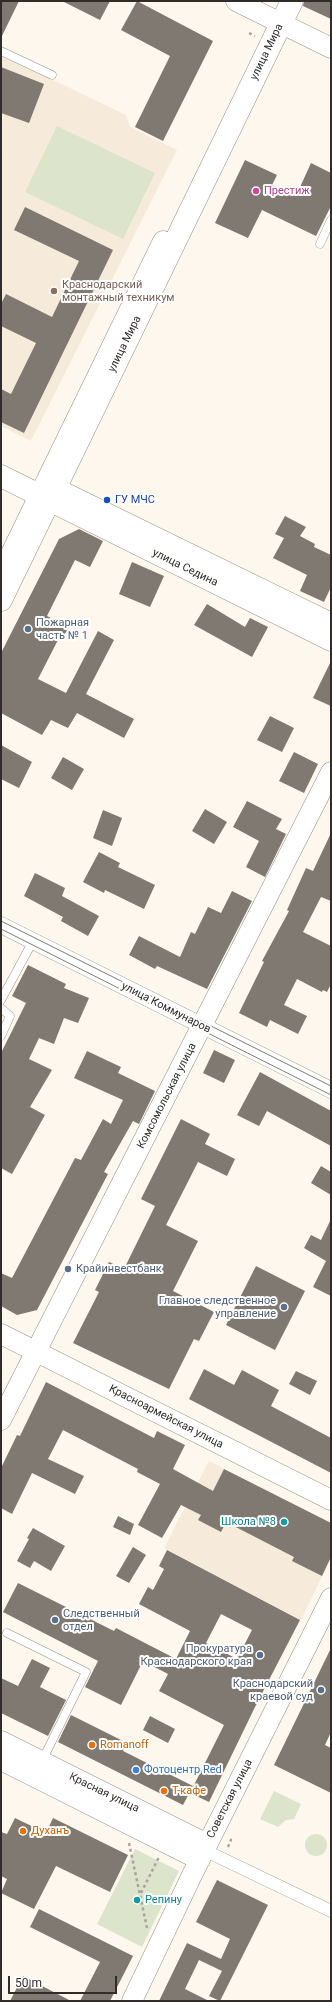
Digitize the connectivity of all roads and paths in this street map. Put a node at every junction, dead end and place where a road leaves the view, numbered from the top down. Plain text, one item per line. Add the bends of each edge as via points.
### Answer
1 (236, 1) edge
2 (280, 1) edge
3 (292, 1) edge
4 (276, 22) junction
5 (331, 48) edge
6 (1, 52) edge
7 (52, 75) dead end
8 (331, 220) edge
9 (320, 244) dead end
10 (1, 476) edge
11 (47, 492) junction
12 (1, 574) edge
13 (1, 600) edge
14 (331, 623) edge
15 (331, 640) edge
16 (331, 772) edge
17 (1, 925) edge
18 (33, 941) junction
19 (1, 1000) edge
20 (1, 1008) edge
21 (202, 1026) junction
22 (1, 1036) edge
23 (331, 1090) edge
24 (1, 1334) edge
25 (35, 1352) junction
26 (1, 1420) edge
27 (331, 1500) edge
28 (331, 1598) edge
29 (7, 1633) dead end
30 (1, 1741) edge
31 (1, 1760) edge
32 (42, 1762) junction
33 (129, 1841) dead end
34 (204, 1851) junction
35 (161, 1853) dead end
36 (140, 1894) junction
37 (331, 1911) edge
38 (149, 1934) dead end
39 (133, 2000) edge

1 - 4 street
2 - 4 street, улица Мира
3 - 4 main road, улица Мира
4 - 5 street
4 - 11 main road, улица Мира
6 - 7 lane
8 - 9 lane
10 - 11 main road
11 - 12 street, улица Мира
11 - 13 main road, улица Мира
11 - 14 street, улица Седина
11 - 15 main road, улица Седина
16 - 21 street, Комсомольская улица
17 - 18 street, улица Коммунаров
18 - 19 lane
18 - 21 street, улица Коммунаров
20 - 22 lane via 10,1016
21 - 23 street, улица Коммунаров
21 - 25 street, Комсомольская улица
24 - 25 street, Красноармейская улица
25 - 26 street, Комсомольская улица
25 - 27 street, Красноармейская улица
28 - 34 street, Советская улица
29 - 32 lane via 86,1672
30 - 32 street, Красная улица
31 - 34 street, Красная улица
32 - 34 street, Красная улица
33 - 36 path
34 - 37 street, Красная улица
34 - 39 street, Советская улица
35 - 36 path
36 - 38 path

